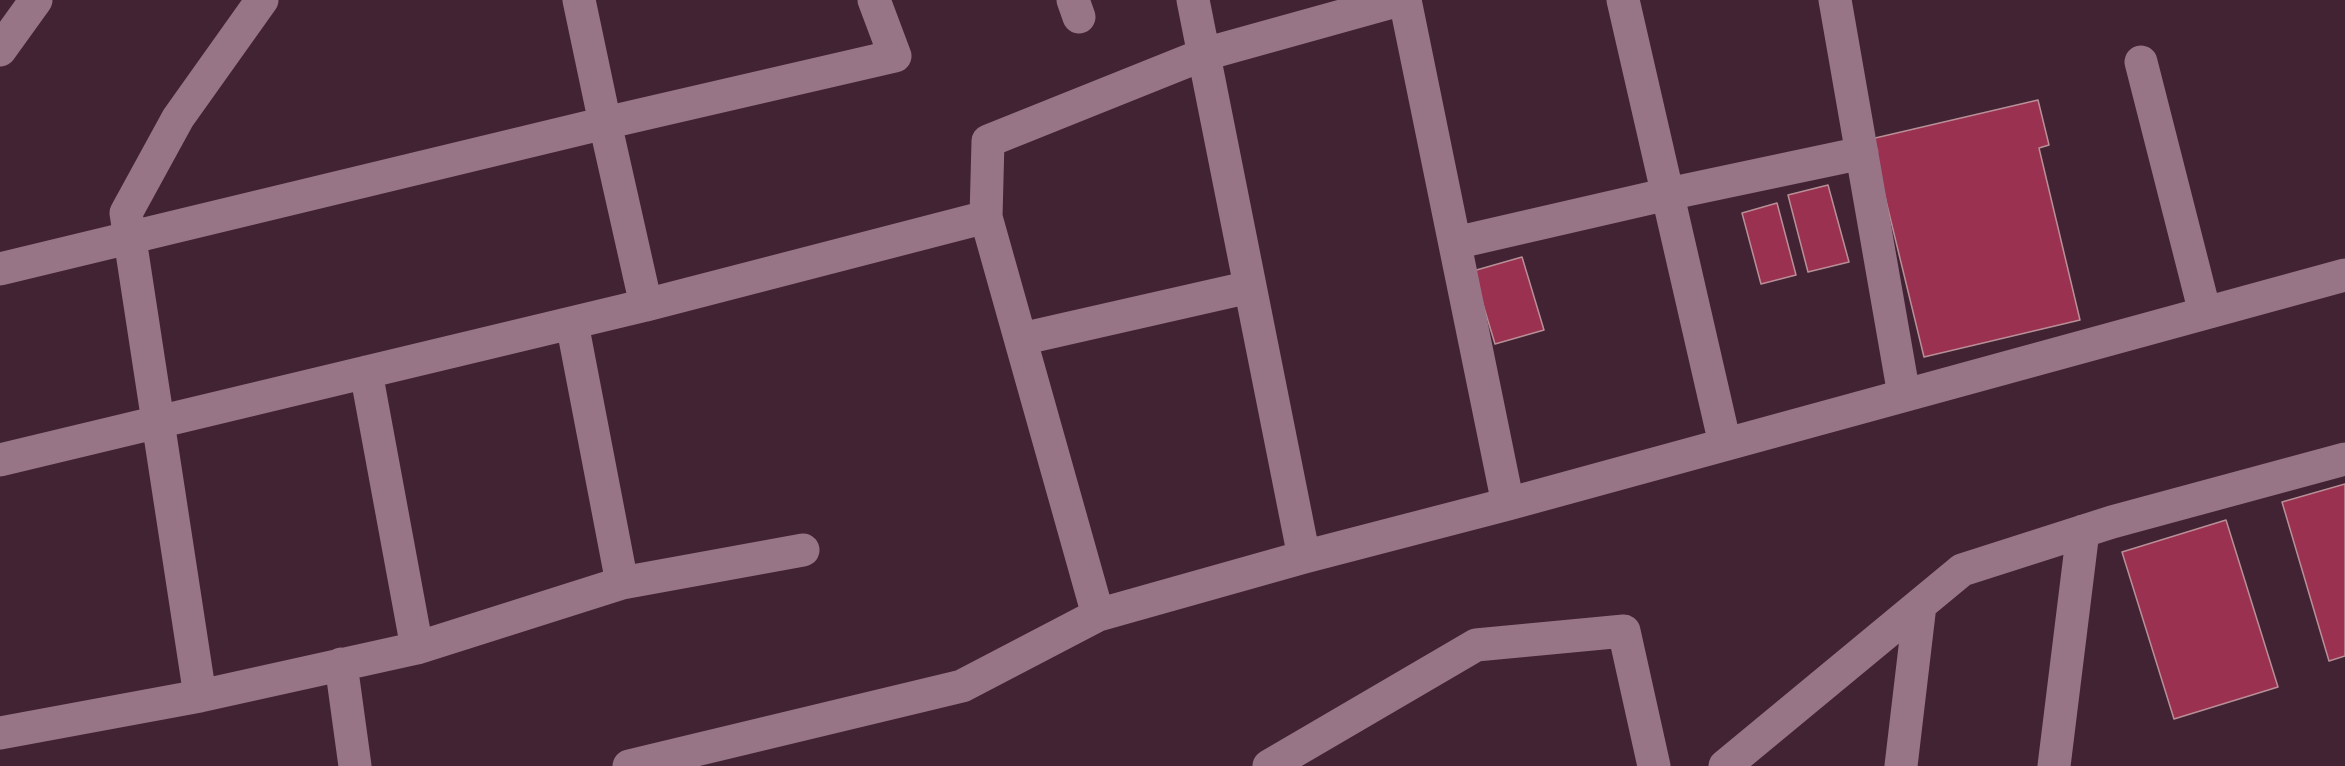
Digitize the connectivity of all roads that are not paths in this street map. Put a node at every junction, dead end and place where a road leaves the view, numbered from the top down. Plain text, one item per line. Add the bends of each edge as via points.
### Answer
1 (36, 0) edge
2 (262, 0) edge
3 (579, 0) edge
4 (874, 0) edge
5 (1193, 0) edge
6 (1399, 0) edge
7 (1405, 0) edge
8 (1623, 0) edge
9 (1835, 0) edge
10 (0, 50) edge
11 (1205, 54) junction
12 (2141, 62) dead end
13 (604, 123) junction
14 (1862, 153) junction
15 (1668, 194) junction
16 (986, 217) junction
17 (130, 237) junction
18 (1455, 243) junction
19 (0, 268) edge
20 (2345, 275) edge
21 (1250, 287) junction
22 (646, 305) junction
23 (2205, 313) junction
24 (572, 323) junction
25 (1021, 339) junction
26 (366, 372) junction
27 (1904, 395) junction
28 (157, 421) junction
29 (1725, 444) junction
30 (2345, 459) edge
31 (0, 460) edge
32 (1508, 504) junction
33 (2083, 531) junction
34 (803, 550) dead end
35 (1304, 557) junction
36 (622, 583) junction
37 (1920, 605) junction
38 (1098, 615) junction
39 (417, 648) junction
40 (341, 664) junction
41 (200, 696) junction
42 (0, 733) edge
43 (1728, 765) edge
44 (355, 766) edge
45 (629, 766) edge
46 (1269, 766) edge
47 (1654, 766) edge
48 (1901, 766) edge
49 (2054, 766) edge

1 - 10 street
2 - 17 street via 178,118 126,213
3 - 13 street
4 - 13 street via 895,56
5 - 11 street
6 - 11 street
7 - 18 street
8 - 15 street
9 - 14 street
11 - 16 street via 988,141
11 - 21 street
12 - 23 street
13 - 17 street
13 - 22 street
14 - 15 street
14 - 27 street
15 - 18 street
15 - 29 street
16 - 22 street
16 - 25 street
17 - 19 street
17 - 28 street
18 - 32 street
20 - 23 street
21 - 25 street
21 - 35 street
22 - 24 street
23 - 27 street
24 - 26 street
24 - 36 street
25 - 38 street
26 - 28 street
26 - 39 street
27 - 29 street
28 - 31 street
28 - 41 street
29 - 32 street
30 - 33 street
32 - 35 street
33 - 37 street via 1962,570
33 - 49 street
34 - 36 street
35 - 38 street
36 - 39 street
37 - 43 street
37 - 48 street
38 - 45 street via 962,686
39 - 40 street
40 - 41 street
40 - 44 street
41 - 42 street
46 - 47 street via 1476,645 1624,631

